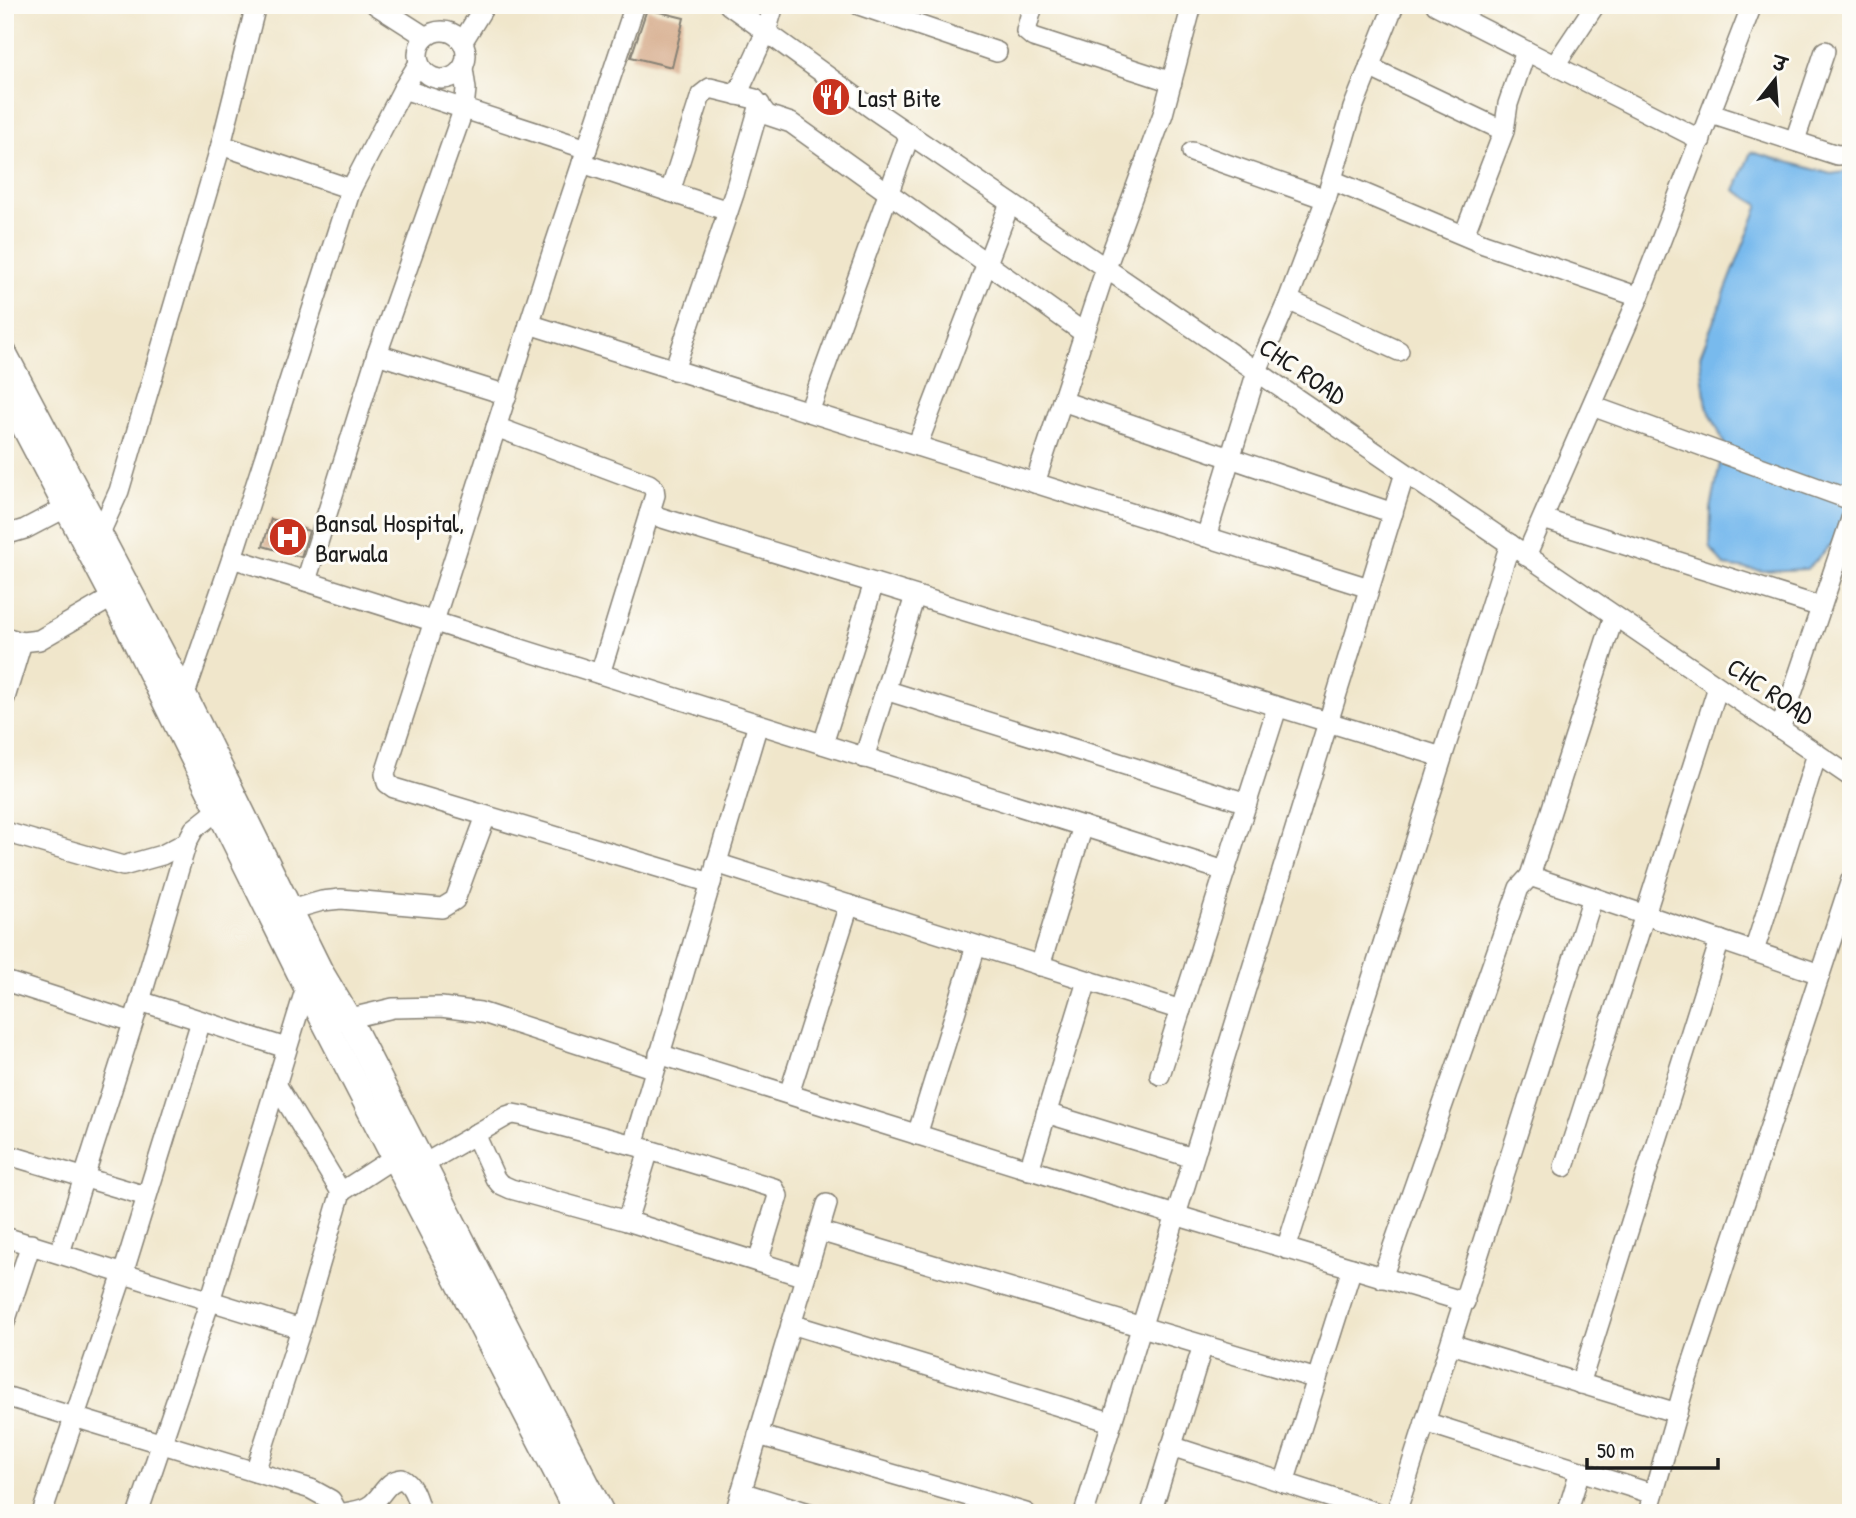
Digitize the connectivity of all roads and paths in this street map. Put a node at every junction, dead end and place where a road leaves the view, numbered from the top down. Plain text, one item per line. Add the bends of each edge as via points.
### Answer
1 (256, 5) edge
2 (376, 5) edge
3 (485, 5) edge
4 (635, 5) edge
5 (729, 5) edge
6 (774, 5) edge
7 (859, 5) edge
8 (1032, 5) edge
9 (1192, 5) edge
10 (1394, 5) edge
11 (1436, 5) edge
12 (1595, 5) edge
13 (1752, 5) edge
14 (1459, 10) edge
15 (766, 32) junction
16 (426, 37) junction
17 (463, 41) junction
18 (1526, 51) junction
19 (1825, 51) dead end
20 (997, 52) dead end
21 (419, 62) junction
22 (1555, 65) junction
23 (463, 68) junction
24 (1369, 68) junction
25 (1171, 82) junction
26 (403, 89) junction
27 (737, 95) junction
28 (760, 104) junction
29 (464, 108) junction
30 (1711, 114) junction
31 (1504, 131) junction
32 (910, 134) junction
33 (1701, 139) junction
34 (1795, 140) junction
35 (221, 145) junction
36 (1192, 152) dead end
37 (1851, 154) edge
38 (584, 156) junction
39 (351, 189) junction
40 (1329, 190) junction
41 (670, 192) junction
42 (889, 193) junction
43 (1010, 203) junction
44 (728, 211) junction
45 (1464, 235) junction
46 (987, 263) junction
47 (1106, 268) junction
48 (1639, 297) junction
49 (1288, 300) junction
50 (529, 324) junction
51 (1084, 333) junction
52 (1399, 351) dead end
53 (377, 354) junction
54 (6, 358) edge
55 (674, 370) junction
56 (1257, 371) junction
57 (5, 391) edge
58 (507, 395) junction
59 (1062, 401) junction
60 (1592, 406) junction
61 (809, 412) junction
62 (496, 427) junction
63 (917, 446) junction
64 (1230, 458) junction
65 (1405, 473) junction
66 (1035, 483) junction
67 (1851, 500) edge
68 (66, 507) junction
69 (649, 513) junction
70 (1393, 513) junction
71 (1542, 519) junction
72 (1851, 519) edge
73 (7, 532) edge
74 (100, 533) junction
75 (1206, 537) junction
76 (1518, 550) junction
77 (232, 558) junction
78 (306, 581) junction
79 (874, 583) junction
80 (1369, 588) junction
81 (915, 596) junction
82 (113, 597) junction
83 (1821, 607) junction
84 (1614, 616) junction
85 (433, 621) junction
86 (13, 640) edge
87 (600, 674) junction
88 (1718, 687) junction
89 (885, 690) junction
90 (185, 696) junction
91 (5, 698) edge
92 (1277, 708) junction
93 (176, 723) junction
94 (758, 724) junction
95 (1327, 724) junction
96 (1780, 729) junction
97 (823, 744) junction
98 (1817, 754) junction
99 (1442, 757) junction
100 (864, 758) junction
101 (1851, 777) edge
102 (1247, 803) junction
103 (218, 810) junction
104 (486, 816) junction
105 (1083, 826) junction
106 (5, 832) edge
107 (187, 842) junction
108 (716, 863) junction
109 (1225, 871) junction
110 (1530, 876) junction
111 (1851, 880) edge
112 (711, 883) junction
113 (1593, 897) junction
114 (849, 905) junction
115 (290, 910) junction
116 (1644, 914) junction
117 (1720, 940) junction
118 (976, 946) junction
119 (1754, 951) junction
120 (1040, 966) junction
121 (1820, 974) junction
122 (1087, 981) junction
123 (306, 986) junction
124 (7, 987) edge
125 (140, 1001) junction
126 (1181, 1010) junction
127 (133, 1021) junction
128 (201, 1021) junction
129 (337, 1021) junction
130 (286, 1048) junction
131 (657, 1062) junction
132 (1160, 1075) dead end
133 (276, 1084) junction
134 (789, 1094) junction
135 (1046, 1114) junction
136 (475, 1134) junction
137 (917, 1135) junction
138 (641, 1147) junction
139 (5, 1154) edge
140 (1193, 1157) junction
141 (407, 1165) junction
142 (1564, 1167) dead end
143 (1029, 1170) junction
144 (85, 1178) junction
145 (341, 1192) junction
146 (146, 1196) junction
147 (827, 1204) dead end
148 (1175, 1215) junction
149 (627, 1222) junction
150 (819, 1231) junction
151 (5, 1237) edge
152 (31, 1244) junction
153 (1286, 1249) junction
154 (60, 1253) junction
155 (758, 1262) junction
156 (1352, 1268) junction
157 (123, 1273) junction
158 (805, 1277) junction
159 (1382, 1278) junction
160 (210, 1301) junction
161 (1465, 1302) junction
162 (5, 1322) edge
163 (791, 1324) junction
164 (1141, 1326) junction
165 (302, 1329) junction
166 (1451, 1344) junction
167 (1203, 1345) junction
168 (1317, 1379) junction
169 (1580, 1384) junction
170 (5, 1396) edge
171 (1677, 1413) junction
172 (73, 1417) junction
173 (1111, 1422) junction
174 (1426, 1422) junction
175 (758, 1435) junction
176 (161, 1444) junction
177 (1171, 1446) junction
178 (1580, 1471) junction
179 (255, 1472) junction
180 (1284, 1482) junction
181 (741, 1492) junction
182 (1651, 1503) edge
183 (42, 1513) edge
184 (138, 1513) edge
185 (338, 1513) edge
186 (344, 1513) edge
187 (421, 1513) edge
188 (576, 1513) edge
189 (602, 1513) edge
190 (735, 1513) edge
191 (808, 1513) edge
192 (1026, 1513) edge
193 (1084, 1513) edge
194 (1151, 1513) edge
195 (1378, 1513) edge
196 (1395, 1513) edge
197 (1567, 1513) edge

1 - 35 street
2 - 16 street
3 - 17 street
4 - 38 street
5 - 15 street, CHC ROAD
6 - 15 street
7 - 20 street
8 - 25 street via 1026,31 1033,37
9 - 25 street
10 - 24 street
11 - 14 street
12 - 22 street
13 - 30 street
14 - 18 street
15 - 27 street
15 - 32 street, CHC ROAD
16 - 17 street via 438,31
16 - 21 street via 419,49
17 - 23 street via 467,54
18 - 22 street
18 - 31 street
19 - 34 street
21 - 23 street via 427,74 440,79 453,77
21 - 26 street
22 - 33 street
23 - 29 street
24 - 31 street
24 - 40 street
25 - 47 street
26 - 29 street
26 - 39 street
27 - 28 street
27 - 41 street via 710,88 701,95
28 - 42 street via 767,115 791,123
28 - 44 street
29 - 38 street
29 - 53 street
30 - 33 street
30 - 34 street
31 - 45 street
32 - 42 street
32 - 43 street, CHC ROAD
33 - 48 street
34 - 37 street via 1837,155
35 - 39 street
35 - 74 street via 120,491
36 - 40 street
38 - 41 street
38 - 50 street
39 - 77 street
40 - 45 street
40 - 49 street
41 - 44 street
42 - 46 street
42 - 61 street
43 - 46 street
43 - 47 street, CHC ROAD
44 - 55 street
45 - 48 street
46 - 51 street
46 - 63 street
47 - 51 street
47 - 56 street, CHC ROAD
48 - 60 street
49 - 52 street
49 - 56 street
50 - 55 street
50 - 58 street
51 - 59 street
53 - 58 street
53 - 78 street
54 - 74 main road
55 - 61 street
56 - 64 street
56 - 65 street, CHC ROAD
57 - 68 main road
58 - 62 street
59 - 64 street
59 - 66 street
60 - 67 street
60 - 71 street
61 - 63 street
62 - 69 street via 649,484 655,495
62 - 85 street
63 - 66 street
64 - 70 street
64 - 75 street
65 - 70 street
65 - 76 street, CHC ROAD
66 - 75 street
68 - 73 street
68 - 82 main road
69 - 79 street
69 - 87 street
70 - 80 street
71 - 76 street
71 - 83 street
72 - 83 street
74 - 90 main road
75 - 80 street
76 - 84 street, CHC ROAD
76 - 99 street
77 - 78 street
77 - 90 street
78 - 85 street
79 - 81 street
79 - 97 street
80 - 95 street
81 - 89 street
81 - 92 street
82 - 86 street via 38,640
82 - 93 main road
83 - 96 street
84 - 88 street, CHC ROAD
84 - 110 street
85 - 87 street
85 - 104 street via 385,774 387,783
86 - 91 street
87 - 94 street
88 - 96 street, CHC ROAD
88 - 116 street
89 - 100 street
89 - 102 street
90 - 93 street
90 - 115 main road
92 - 95 street
92 - 102 street
93 - 103 main road
94 - 97 street
94 - 108 street
95 - 99 street
95 - 140 street
96 - 98 street, CHC ROAD
97 - 100 street
98 - 101 street, CHC ROAD
98 - 119 street
99 - 153 street
100 - 105 street
102 - 109 street
103 - 107 street
103 - 123 main road
104 - 112 street
104 - 115 street via 451,905 341,900
105 - 109 street
105 - 120 street
106 - 107 street via 123,866 163,855
107 - 125 street
108 - 112 street
108 - 114 street
109 - 126 street
110 - 113 street
110 - 159 street via 1519,888
111 - 121 street
112 - 131 street
113 - 116 street
113 - 161 street
114 - 118 street
114 - 134 street
115 - 129 main road via 321,972
116 - 117 street
116 - 142 street
117 - 119 street
117 - 169 street
118 - 120 street
118 - 137 street
119 - 121 street
120 - 122 street
121 - 171 street
122 - 126 street
122 - 135 street
123 - 129 main road
123 - 130 street
124 - 127 street
125 - 127 street
125 - 128 street
126 - 132 street
127 - 144 street
128 - 130 street
128 - 146 street
129 - 131 street via 393,1007 480,1012
129 - 141 main road
130 - 133 street
131 - 134 street
131 - 138 street
133 - 145 street
133 - 160 street
134 - 137 street
135 - 140 street
135 - 143 street
136 - 138 street via 513,1114
136 - 141 street
136 - 149 street via 500,1184
137 - 143 street
138 - 149 street
138 - 155 street via 777,1190
139 - 144 street
140 - 148 street
141 - 145 street
141 - 188 main road
141 - 189 main road
143 - 148 street
144 - 146 street
144 - 154 street
145 - 165 street
146 - 157 street
147 - 150 street
148 - 153 street
148 - 164 street
149 - 155 street
150 - 158 street
150 - 164 street
151 - 152 street
152 - 154 street
152 - 162 street
153 - 156 street
154 - 157 street
155 - 158 street
156 - 159 street
156 - 168 street
157 - 160 street
157 - 172 street
158 - 163 street
159 - 161 street
160 - 165 street
160 - 176 street
161 - 166 street
163 - 173 street
163 - 175 street
164 - 167 street
164 - 173 street
165 - 179 street
166 - 169 street
166 - 174 street
167 - 168 street
167 - 177 street
168 - 180 street
169 - 171 street
170 - 172 street
171 - 182 street
172 - 176 street
172 - 183 street
173 - 193 street
174 - 178 street
174 - 196 street
175 - 181 street
175 - 192 street
176 - 179 street
176 - 184 street
177 - 180 street
177 - 194 street
178 - 182 street
178 - 197 street
179 - 185 street via 310,1489 331,1500
180 - 195 street
181 - 190 street
181 - 191 street
186 - 187 street via 371,1505 397,1479 407,1481

